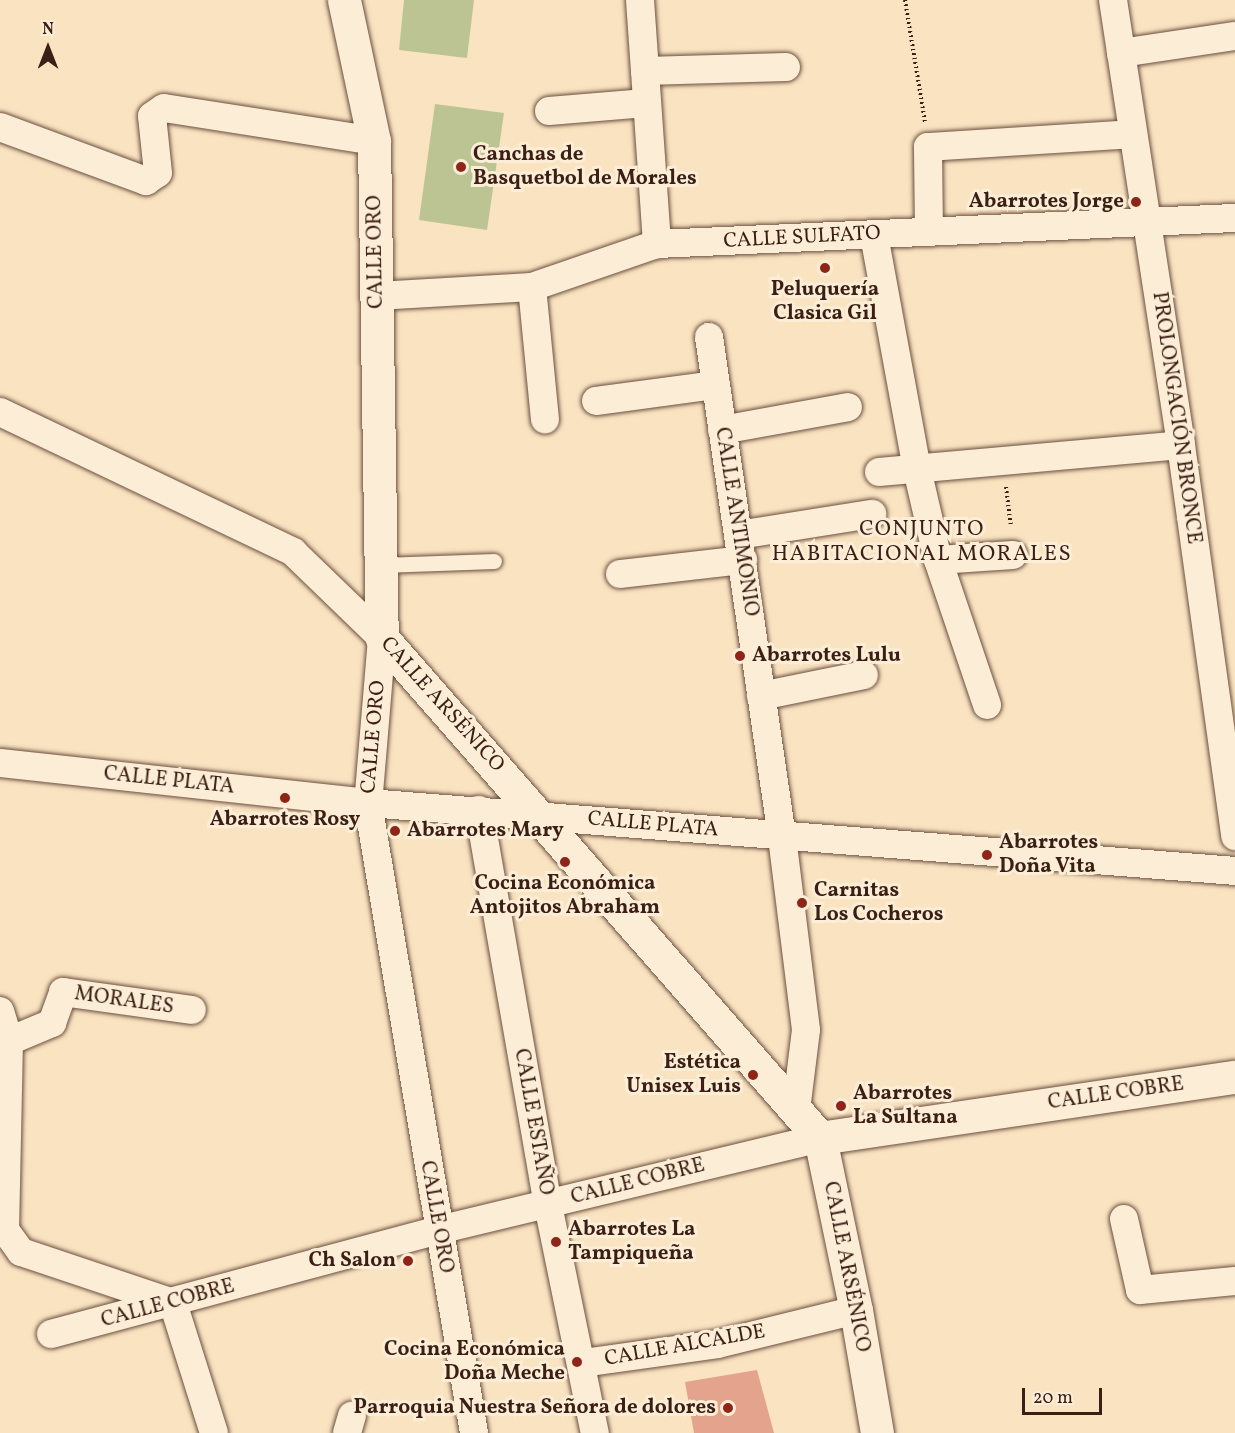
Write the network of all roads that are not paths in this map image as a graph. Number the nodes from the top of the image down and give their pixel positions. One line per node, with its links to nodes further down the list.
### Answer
1 (344, 0): 12 (street, CALLE ORO)
2 (640, 0): 7 (street)
3 (1113, 0): 5 (street, PROLONGACIÓN BRONCE)
4 (1235, 36): 5 (street)
5 (1121, 53): 11 (street, PROLONGACIÓN BRONCE)
6 (786, 67): 7 (street)
7 (645, 71): 8 (street)
8 (646, 103): 9 (street); 17 (street)
9 (549, 111)
10 (0, 126): 12 (street)
11 (1133, 134): 14 (street, PROLONGACIÓN BRONCE); 15 (street)
12 (374, 141): 19 (street, CALLE ORO)
13 (1235, 218): 14 (street, CALLE SULFATO)
14 (1147, 224): 15 (street, CALLE SULFATO); 27 (street, PROLONGACIÓN BRONCE)
15 (929, 232): 16 (street, CALLE SULFATO)
16 (874, 235): 17 (street, CALLE SULFATO); 28 (street)
17 (657, 244): 18 (street, CALLE SULFATO)
18 (532, 286): 19 (street, CALLE SULFATO); 25 (street)
19 (376, 296): 35 (street, CALLE ORO)
20 (709, 338): 21 (street, CALLE ANTIMONIO)
21 (716, 385): 22 (street); 26 (street, CALLE ANTIMONIO)
22 (596, 401)
23 (848, 407): 26 (street)
24 (0, 412): 37 (street, CALLE ARSÉNICO)
25 (545, 419)
26 (722, 430): 31 (street, CALLE ANTIMONIO)
27 (1181, 445): 28 (street); 45 (street, PROLONGACIÓN BRONCE)
28 (917, 470): 29 (street); 33 (street)
29 (879, 472)
30 (872, 514): 31 (street)
31 (741, 547): 36 (street); 39 (street, CALLE ANTIMONIO)
32 (1013, 555): 33 (street)
33 (938, 560): 40 (street)
34 (494, 561): 35 (lane)
35 (382, 565): 37 (street, CALLE ORO)
36 (620, 574)
37 (382, 638): 42 (street, CALLE ORO); 44 (street, CALLE ARSÉNICO)
38 (864, 675): 39 (street)
39 (761, 696): 46 (street, CALLE ANTIMONIO)
40 (987, 705)
41 (0, 763): 42 (street, CALLE PLATA)
42 (368, 803): 43 (street, CALLE PLATA); 56 (street, CALLE ORO)
43 (479, 810): 44 (street, CALLE PLATA); 54 (street, CALLE ESTAÑO)
44 (540, 815): 46 (street, CALLE PLATA); 52 (street, CALLE ARSÉNICO)
45 (1235, 836)
46 (782, 837): 47 (street, CALLE PLATA); 52 (street)
47 (1235, 871)
48 (192, 1010): 50 (street, MORALES)
49 (0, 1011): 50 (street)
50 (9, 1041): 58 (street)
51 (1235, 1077): 53 (street, CALLE COBRE)
52 (796, 1110): 53 (street, CALLE ARSÉNICO)
53 (820, 1138): 54 (street, CALLE COBRE); 59 (street, CALLE ARSÉNICO)
54 (548, 1204): 56 (street, CALLE COBRE); 61 (street, CALLE ESTAÑO)
55 (1124, 1219): 57 (street)
56 (438, 1230): 58 (street, CALLE COBRE); 63 (street, CALLE ORO)
57 (1235, 1281)
58 (173, 1303): 60 (street, CALLE COBRE); 62 (street)
59 (856, 1310): 61 (street, CALLE ALCALDE); 65 (street, CALLE ARSÉNICO)
60 (51, 1334)
61 (583, 1363): 64 (street, CALLE ESTAÑO)
62 (214, 1433)
63 (474, 1433)
64 (595, 1433)
65 (877, 1433)

